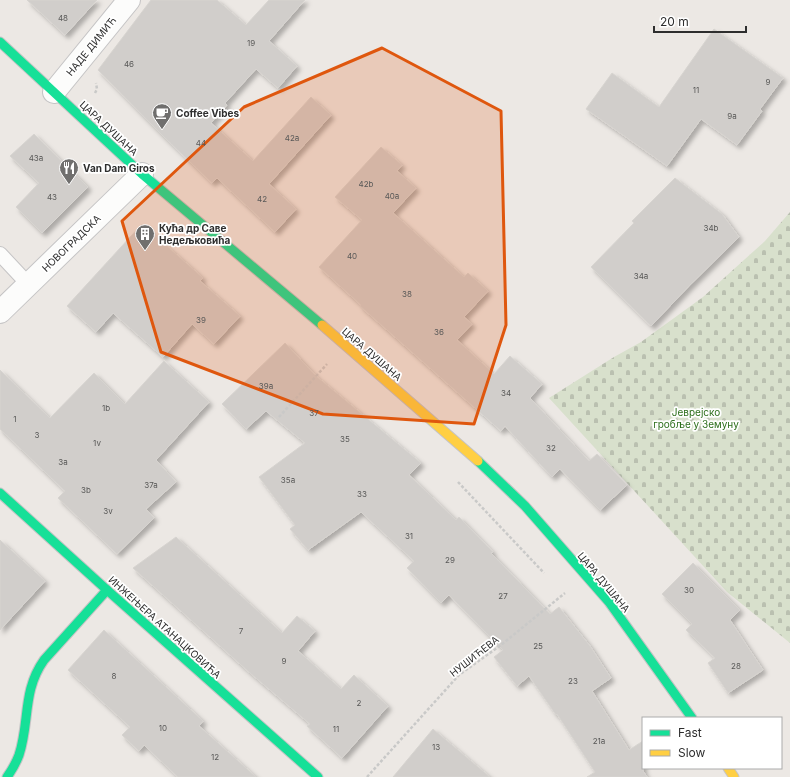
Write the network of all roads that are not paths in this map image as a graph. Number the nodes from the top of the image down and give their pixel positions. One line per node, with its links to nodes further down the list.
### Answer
1 (129, 0): 3 (street, НАДЕ ДИМИЋ)
2 (0, 42): 3 (main road, ЦАРА ДУШАНА)
3 (54, 92): 4 (main road, ЦАРА ДУШАНА)
4 (142, 174): 6 (street, НОВОГРАДСКА); 10 (main road, ЦАРА ДУШАНА)
5 (0, 254): 6 (lane)
6 (29, 285): 7 (street, НОВОГРАДСКА)
7 (0, 312)
8 (0, 492): 9 (main road, ИНЖЕЊЕРА АТАНАЦКОВИЋА)
9 (106, 590): 11 (main road); 12 (main road, ИНЖЕЊЕРА АТАНАЦКОВИЋА)
10 (691, 717)
11 (7, 777)
12 (318, 777)

